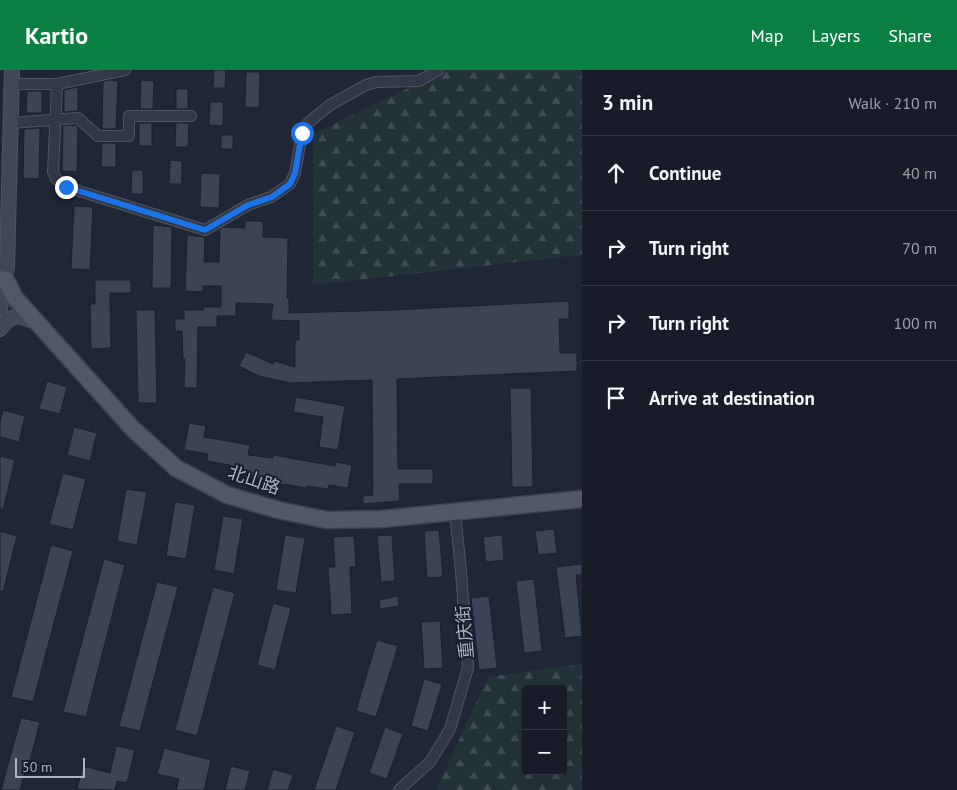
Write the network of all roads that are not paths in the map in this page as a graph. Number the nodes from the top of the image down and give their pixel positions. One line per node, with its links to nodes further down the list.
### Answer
1 (125, 70): 4 (street)
2 (438, 70): 6 (street)
3 (12, 77): 4 (street); 7 (street)
4 (57, 84): 6 (street)
5 (191, 116): 6 (street)
6 (56, 120): 7 (street)
7 (11, 123): 8 (street)
8 (2, 275): 9 (street); 10 (main road, 北山路)
9 (0, 309)
10 (39, 324): 11 (street); 13 (main road, 北山路)
11 (0, 329)
12 (582, 499): 13 (main road, 北山路)
13 (454, 512): 14 (street, 重庆街)
14 (399, 790)

